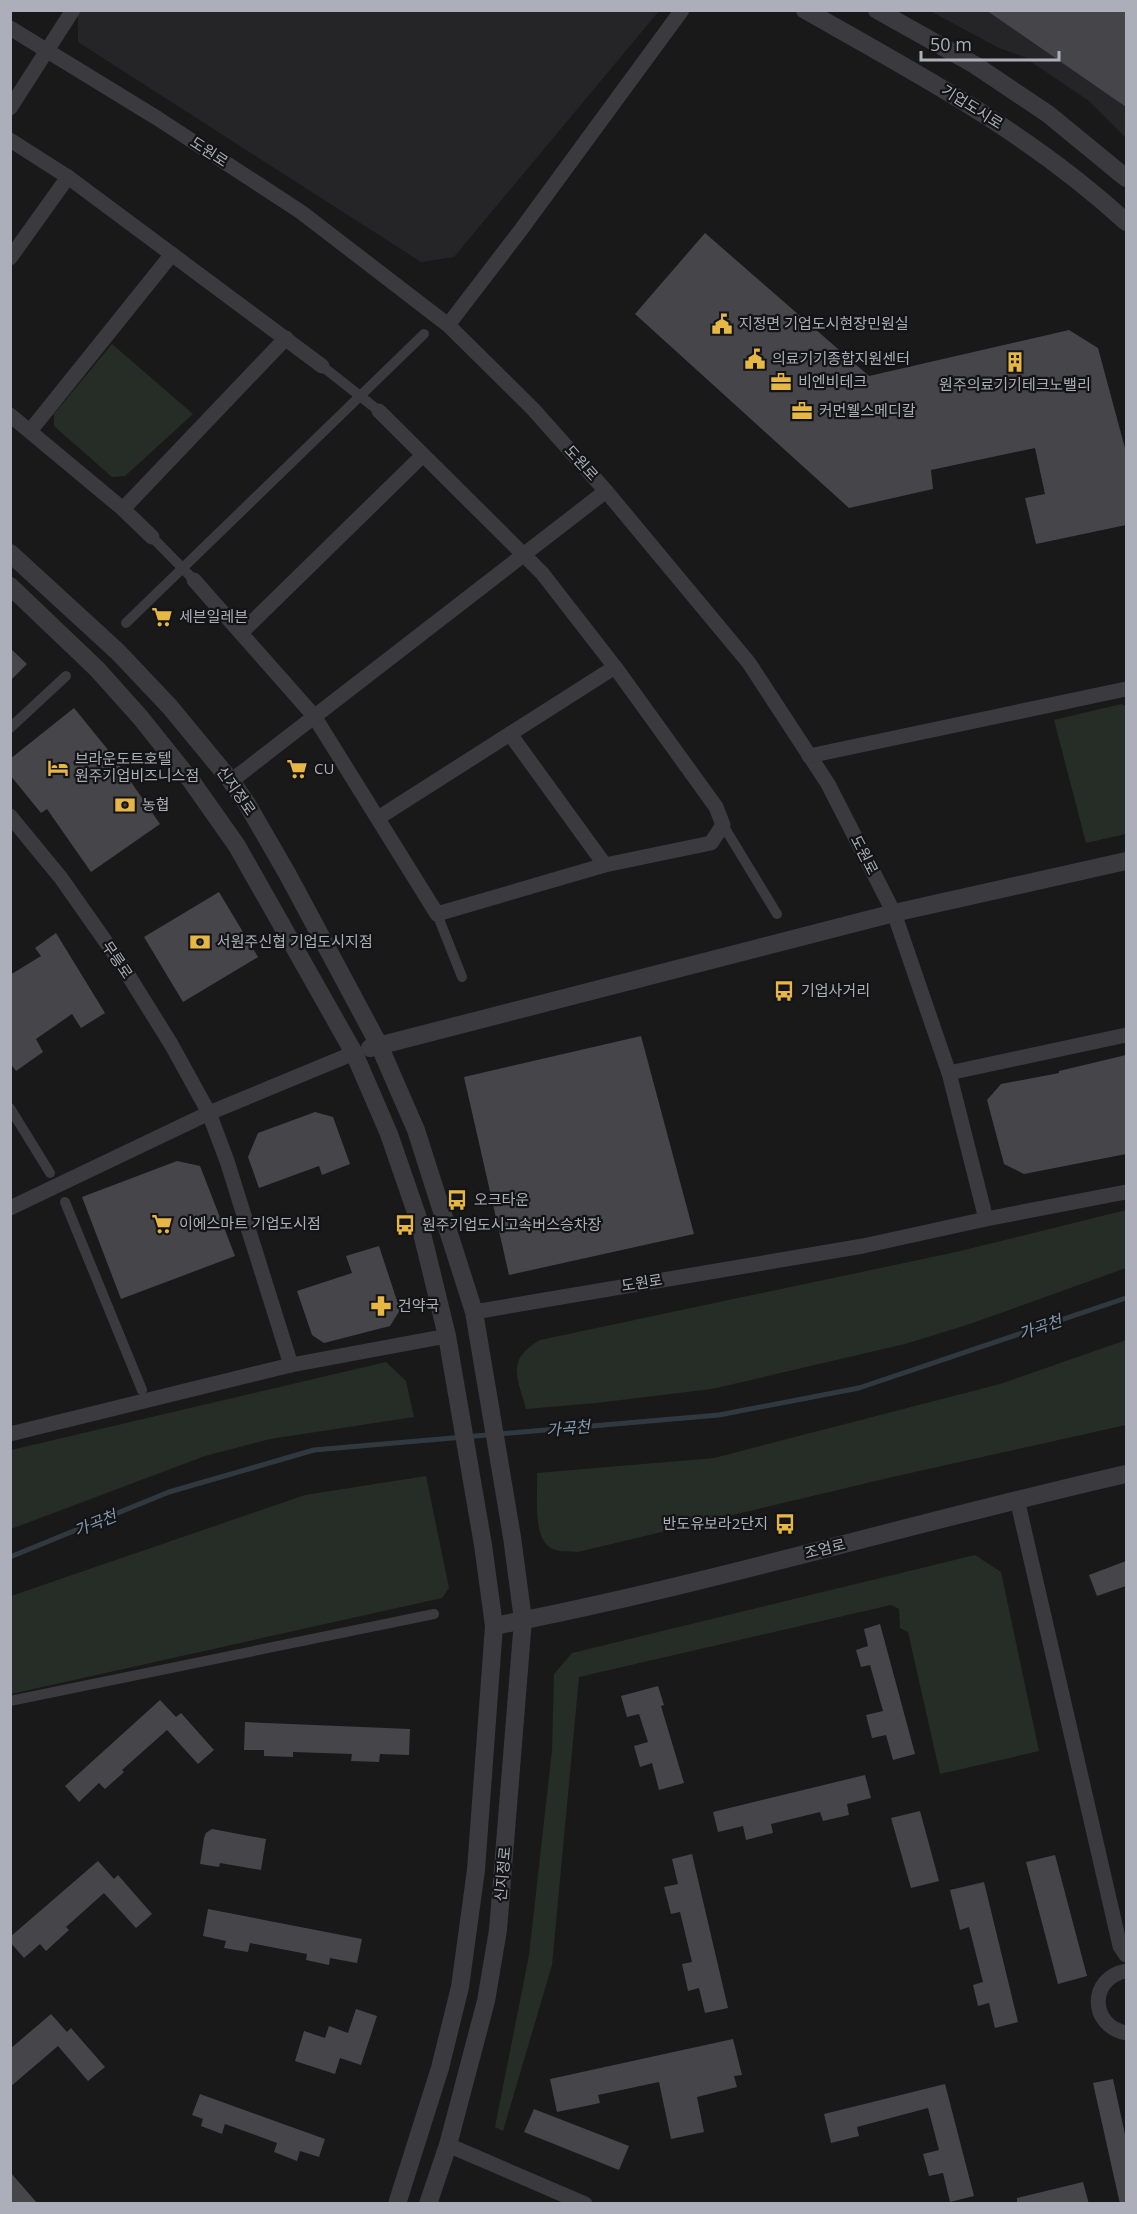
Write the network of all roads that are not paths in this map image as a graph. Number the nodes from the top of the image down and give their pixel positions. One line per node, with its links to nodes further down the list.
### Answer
1 (73, 10): 6 (street)
2 (682, 10): 14 (street)
3 (805, 10): 11 (street, 기업도시로)
4 (878, 10): 10 (street)
5 (10, 28): 6 (street, 도원로)
6 (48, 50): 7 (street); 14 (street, 도원로)
7 (10, 108)
8 (10, 140): 9 (street)
9 (69, 177): 12 (street); 13 (street)
10 (1126, 178)
11 (1126, 222)
12 (172, 254): 16 (street); 21 (street)
13 (10, 258)
14 (448, 325): 23 (street, 도원로)
15 (424, 334): 18 (street)
16 (286, 338): 17 (street); 24 (street)
17 (322, 366): 18 (street)
18 (359, 396): 19 (street); 28 (street)
19 (379, 411): 22 (street)
20 (10, 415): 21 (street)
21 (30, 431): 24 (street)
22 (423, 455): 27 (street); 32 (street)
23 (606, 491): 27 (street); 39 (street, 도원로)
24 (123, 509): 25 (street)
25 (152, 537): 28 (street)
26 (10, 553): 40 (street, 신지정로)
27 (525, 555): 33 (street); 36 (street)
28 (182, 567): 29 (street); 31 (street)
29 (194, 580): 32 (street)
30 (10, 586): 52 (street, 신지정로)
31 (126, 623)
32 (241, 633): 36 (street)
33 (615, 667): 38 (street); 43 (street)
34 (66, 676): 37 (street)
35 (1126, 689): 39 (street)
36 (314, 716): 40 (street); 42 (street)
37 (10, 728)
38 (510, 734): 42 (street); 45 (street)
39 (809, 756): 46 (street, 도원로)
40 (231, 781): 51 (street, 신지정로)
41 (10, 816): 55 (street, 무릉로)
42 (378, 818): 47 (street)
43 (723, 825): 45 (street); 48 (street)
44 (1126, 861): 46 (street)
45 (605, 865): 47 (street)
46 (894, 913): 51 (street); 53 (street, 도원로)
47 (437, 914): 49 (street)
48 (777, 914)
49 (462, 977)
50 (1126, 1035): 53 (street)
51 (379, 1045): 52 (street); 61 (street, 신지정로)
52 (354, 1053): 55 (street); 62 (street, 신지정로)
53 (949, 1073): 60 (street, 도원로)
54 (10, 1108): 56 (street)
55 (209, 1113): 59 (street); 63 (street, 무릉로)
56 (50, 1173)
57 (1126, 1192): 60 (street, 도원로)
58 (65, 1202): 64 (street)
59 (10, 1208)
60 (986, 1219): 61 (street, 도원로)
61 (474, 1312): 69 (street, 신지정로)
62 (447, 1336): 63 (street); 70 (street, 신지정로)
63 (291, 1365): 65 (street)
64 (142, 1389)
65 (10, 1434)
66 (1126, 1474): 67 (street, 조엄로)
67 (1017, 1499): 69 (street, 조엄로); 72 (street)
68 (434, 1614): 71 (street)
69 (523, 1620): 70 (street, 조엄로); 77 (street, 신지정로)
70 (494, 1626): 76 (street, 신지정로)
71 (10, 1701)
72 (1123, 1950): 74 (street)
73 (1126, 1971): 74 (street)
74 (1109, 1977): 75 (street)
75 (1126, 2033)
76 (418, 2134): 77 (street); 78 (street, 신지정로)
77 (448, 2145): 79 (street, 신지정로); 80 (street)
78 (397, 2204)
79 (428, 2204)
80 (585, 2204)

